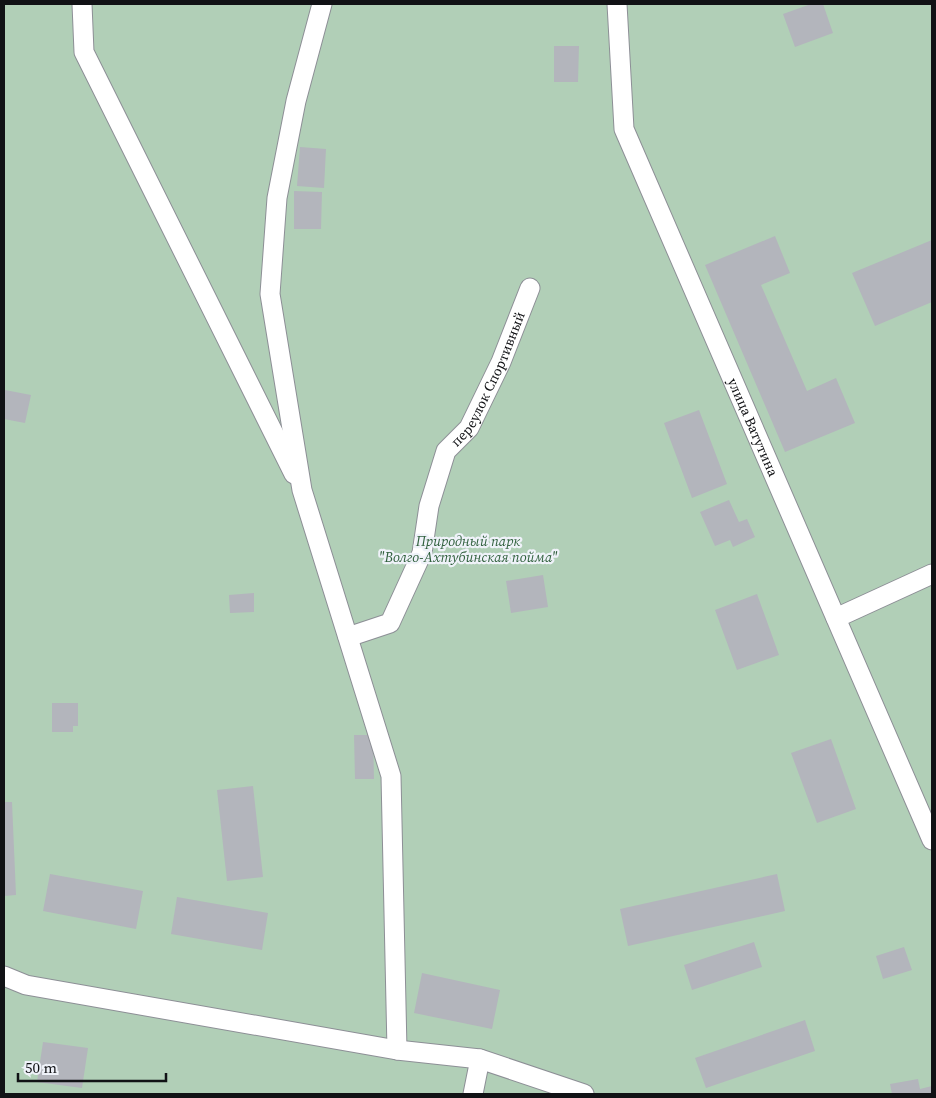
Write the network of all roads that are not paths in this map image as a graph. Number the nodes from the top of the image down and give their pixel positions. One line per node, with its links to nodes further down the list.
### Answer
1 (82, 4): 5 (street)
2 (322, 4): 5 (street)
3 (617, 4): 7 (street, улица Ватутина)
4 (530, 288): 8 (street, переулок Спортивный)
5 (302, 490): 8 (street)
6 (932, 574): 7 (street)
7 (836, 618): 9 (street, улица Ватутина)
8 (348, 637): 11 (street)
9 (932, 840)
10 (4, 976): 11 (street)
11 (397, 1050): 12 (street)
12 (480, 1059): 13 (street); 14 (street)
13 (579, 1093)
14 (473, 1094)

